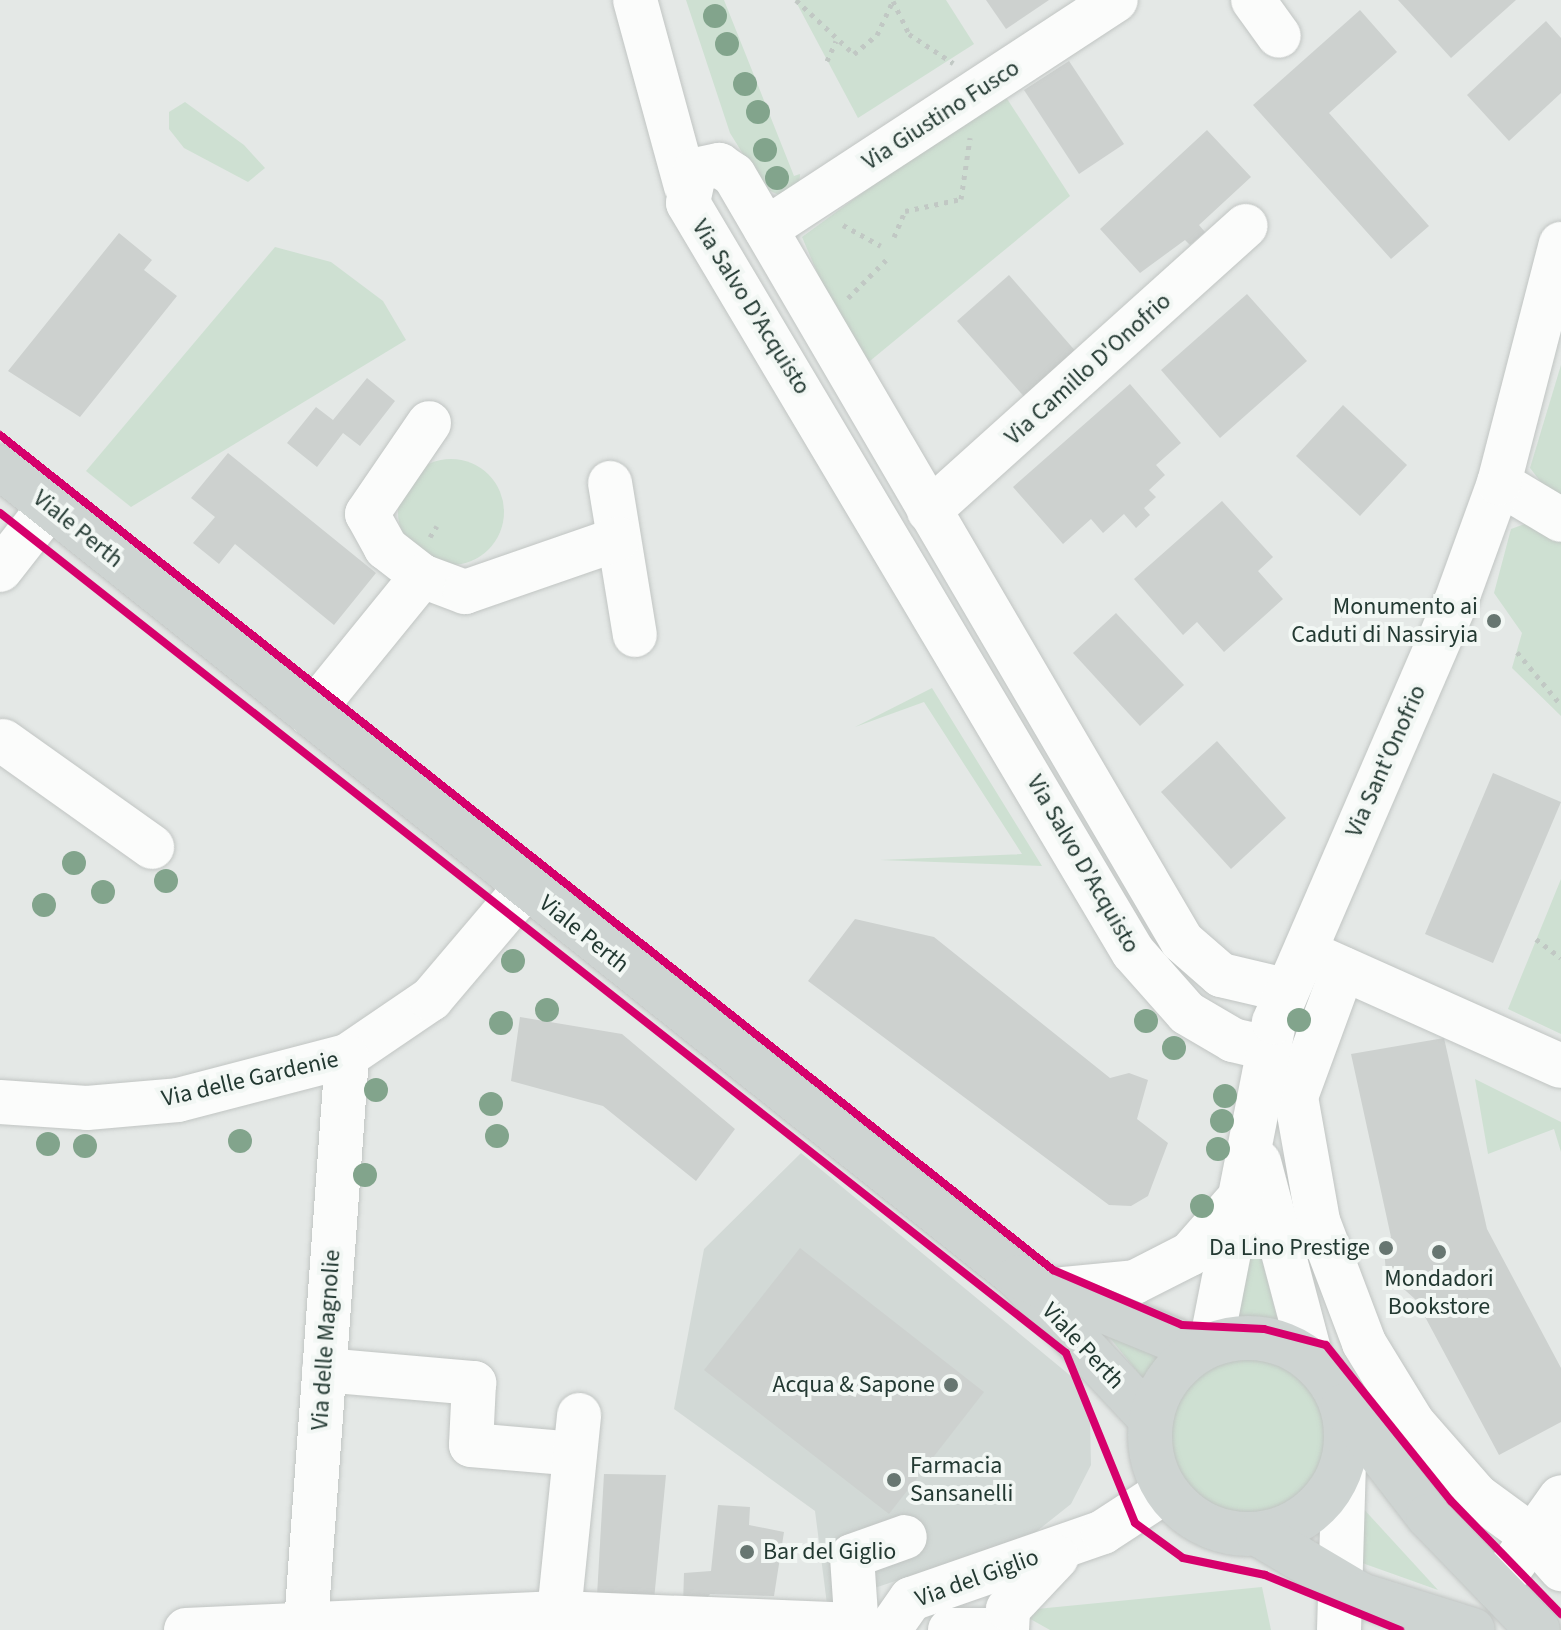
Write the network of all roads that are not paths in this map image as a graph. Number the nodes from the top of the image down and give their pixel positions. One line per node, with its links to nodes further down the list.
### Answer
1 (635, 0): 5 (street)
2 (1253, 0): 4 (street)
3 (1104, 3): 7 (street, Via Giustino Fusco)
4 (1279, 36)
5 (703, 175): 7 (street, Via Salvo D'Acquisto); 21 (street, Via Salvo D'Acquisto)
6 (1245, 226): 14 (street, Via Camillo D'Onofrio)
7 (766, 229): 14 (street, Via Salvo D'Acquisto)
8 (1561, 244): 12 (street, Via Sant'Onofrio)
9 (429, 423): 18 (street)
10 (0, 467): 13 (main road, Viale Perth)
11 (610, 483): 16 (street)
12 (1499, 483): 15 (street); 26 (street, Via Sant'Onofrio)
13 (50, 506): 17 (street); 22 (main road, Viale Perth)
14 (929, 511): 20 (street, Via Salvo D'Acquisto)
15 (1561, 520)
16 (618, 539): 18 (street); 19 (street)
17 (0, 570)
18 (422, 576): 22 (street)
19 (635, 635)
20 (1009, 646): 21 (street); 28 (street, Via Salvo D'Acquisto)
21 (969, 670): 29 (street, Via Salvo D'Acquisto)
22 (310, 714): 25 (main road, Viale Perth)
23 (1, 737): 24 (street)
24 (152, 847)
25 (526, 887): 30 (street, Via delle Gardenie); 35 (main road, Viale Perth)
26 (1302, 951): 27 (street); 28 (street, Via Sant'Onofrio)
27 (1343, 969): 31 (street); 47 (street)
28 (1285, 990): 29 (street, Via Sant'Onofrio)
29 (1267, 1048): 33 (street, Via Sant'Onofrio)
30 (347, 1056): 32 (street, Via delle Gardenie); 39 (street, Via delle Magnolie)
31 (1561, 1066)
32 (0, 1102)
33 (1255, 1140): 34 (street, Via Sant'Onofrio); 38 (street, Via Sant'Onofrio)
34 (1243, 1194): 36 (street, Via Sant'Onofrio); 37 (street, Via Sant'Onofrio)
35 (1018, 1277): 36 (main road, Viale Perth); 41 (main road, Viale Perth)
36 (1064, 1289): 37 (main road, Viale Perth)
37 (1205, 1347): 38 (main road); 41 (main road)
38 (1311, 1358): 40 (main road)
39 (324, 1370): 53 (street); 55 (street, Via delle Magnolie)
40 (1343, 1406): 42 (main road); 52 (main road)
41 (1151, 1419): 43 (main road)
42 (1344, 1463): 45 (main road); 51 (street)
43 (1166, 1491): 45 (main road); 48 (street, Via del Giglio)
44 (1561, 1497): 47 (street)
45 (1258, 1534): 51 (main road)
46 (905, 1537): 49 (street)
47 (1533, 1537): 50 (street); 52 (street)
48 (1078, 1541): 54 (street, Via del Giglio); 60 (street, Via del Giglio)
49 (858, 1554): 54 (street); 54 (street)
50 (1561, 1569)
51 (1339, 1584): 56 (main road); 61 (street)
52 (1497, 1587): 62 (main road)
53 (559, 1613): 54 (street, Via del Giglio); 55 (street, Via del Giglio)
54 (878, 1621)
55 (306, 1624): 57 (street, Via del Giglio)
56 (1437, 1626)
57 (186, 1630)
58 (950, 1630): 59 (street, Via del Giglio)
59 (988, 1630)
60 (1007, 1630)
61 (1339, 1630)
62 (1538, 1630)

